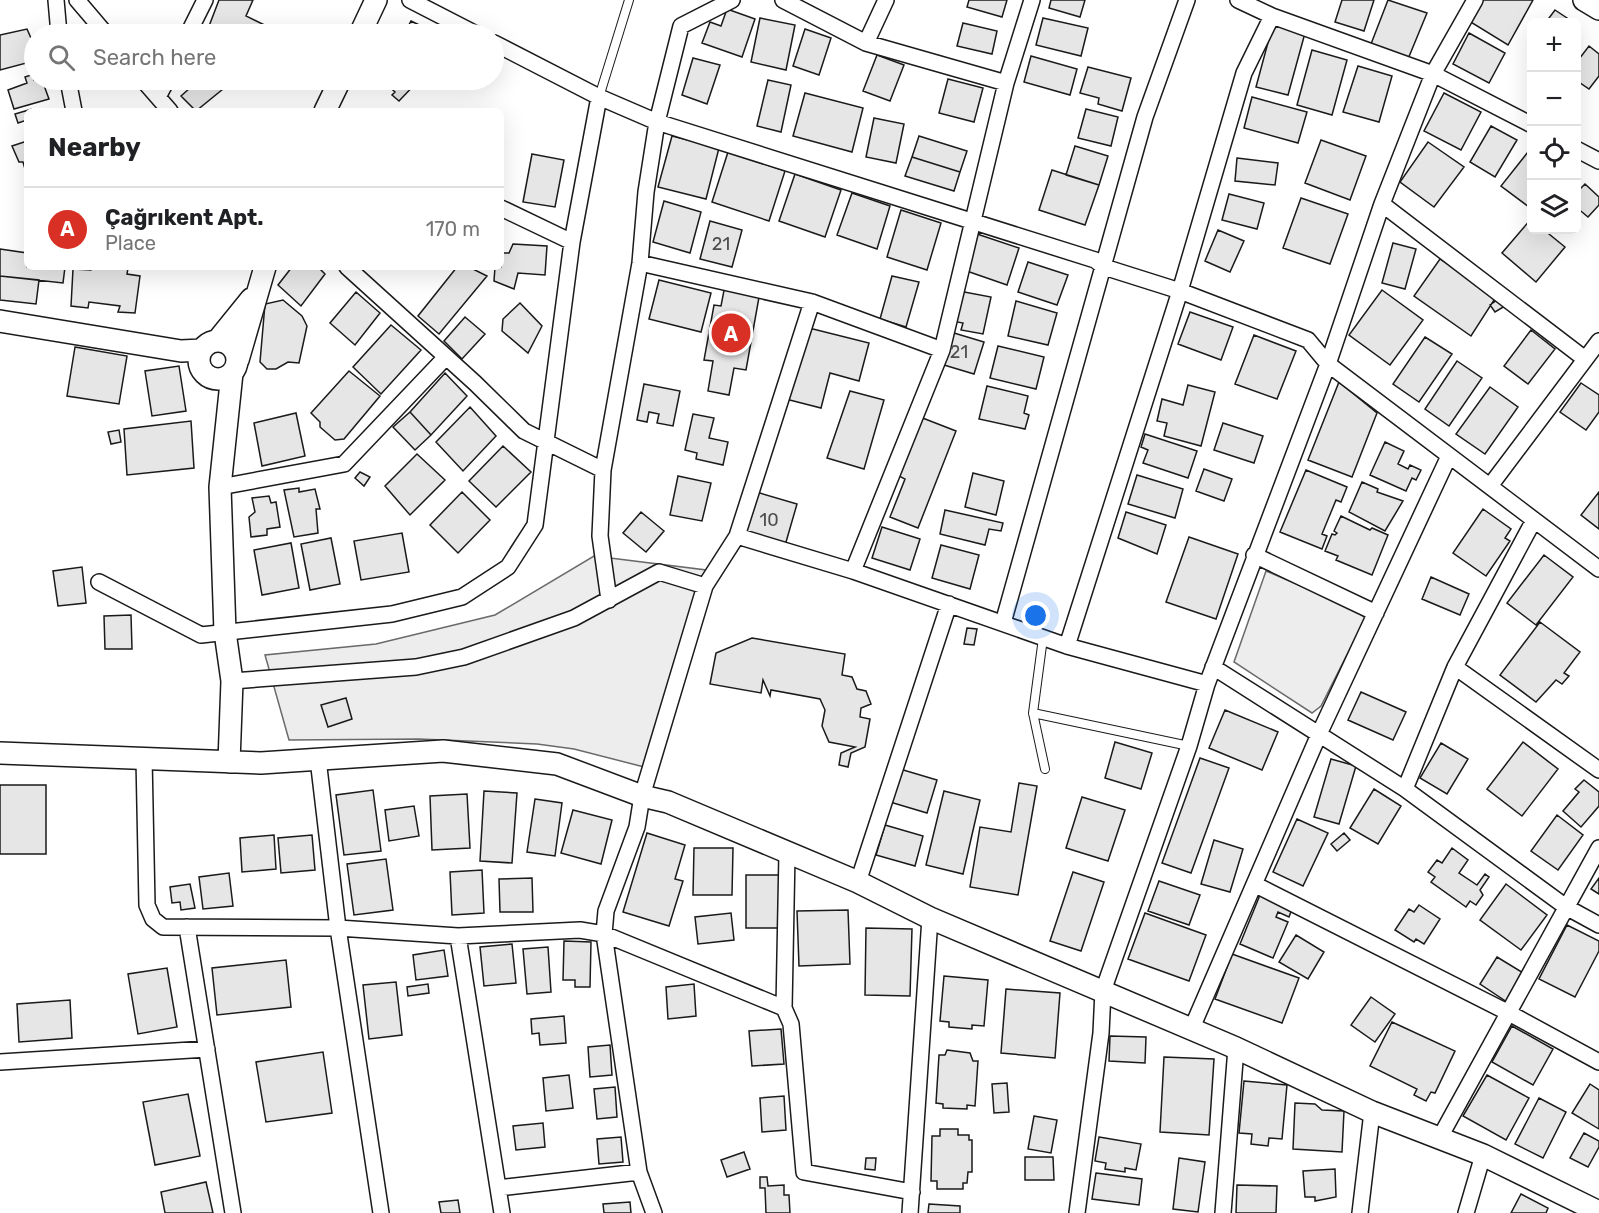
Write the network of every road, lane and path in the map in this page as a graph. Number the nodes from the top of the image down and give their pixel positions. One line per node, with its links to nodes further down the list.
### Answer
1 (56, 0): 17 (street)
2 (77, 0): 18 (street)
3 (205, 0): 19 (street)
4 (376, 0): 20 (main road)
5 (410, 0): 21 (street)
6 (628, 0): 31 (lane)
7 (732, 0): 35 (street)
8 (783, 0): 22 (street)
9 (886, 0): 22 (street)
10 (1032, 0): 25 (street)
11 (1187, 0): 44 (street)
12 (1238, 0): 16 (street)
13 (1475, 0): 24 (street)
14 (1584, 0): 15 (main road)
15 (1599, 9)
16 (1272, 15): 24 (street); 48 (street)
17 (58, 24)
18 (97, 24)
19 (193, 24)
20 (365, 24)
21 (457, 24)
22 (866, 43): 25 (street)
23 (504, 48): 31 (street)
24 (1433, 74): 36 (street); 39 (street)
25 (1006, 83): 41 (street)
26 (70, 90): 32 (street)
27 (152, 90): 30 (street)
28 (161, 90): 30 (street)
29 (335, 90): 34 (main road)
30 (158, 97): 33 (street)
31 (599, 97): 35 (street); 42 (street)
32 (73, 108)
33 (167, 108)
34 (326, 108)
35 (657, 122): 41 (street); 43 (street)
36 (1527, 122)
37 (1581, 151): 38 (street)
38 (1599, 160)
39 (1382, 204): 55 (street); 56 (street)
40 (504, 209): 42 (street)
41 (974, 222): 44 (street); 53 (street)
42 (573, 242): 60 (street)
43 (640, 263): 49 (street); 62 (street)
44 (1104, 267): 48 (street); 75 (street)
45 (264, 270): 47 (main road)
46 (350, 270): 54 (street)
47 (257, 291): 52 (main road); 57 (main road)
48 (1180, 291): 56 (street); 78 (street)
49 (812, 302): 53 (street); 66 (street)
50 (0, 321): 52 (main road)
51 (1599, 341): 55 (street)
52 (209, 345): 57 (main road); 58 (main road)
53 (942, 350): 69 (street)
54 (446, 358): 60 (street); 64 (street)
55 (1585, 359): 63 (street)
56 (1328, 364): 61 (street); 67 (street)
57 (235, 367): 58 (main road); 59 (main road)
58 (206, 376): 59 (main road)
59 (225, 431): 64 (main road)
60 (548, 443): 62 (street); 76 (street)
61 (1449, 456): 63 (street); 74 (street)
62 (603, 470): 72 (street)
63 (1490, 486): 65 (street)
64 (220, 487): 76 (main road)
65 (1534, 520): 68 (street); 80 (street)
66 (737, 536): 69 (street); 71 (street)
67 (1254, 555): 74 (street); 79 (street)
68 (1599, 569)
69 (853, 571): 73 (street)
70 (99, 582): 76 (street)
71 (705, 586): 72 (street); 93 (street)
72 (609, 600): 81 (street)
73 (948, 604): 75 (street); 96 (street)
74 (1376, 613): 84 (street)
75 (1003, 623): 77 (street)
76 (225, 632): 81 (main road)
77 (1043, 638): 78 (street); 83 (lane)
78 (1067, 646): 82 (street)
79 (1213, 667): 82 (street); 84 (street)
80 (1455, 668): 91 (street); 92 (street)
81 (232, 681): 89 (main road)
82 (1207, 684): 85 (street)
83 (1033, 713): 85 (lane); 90 (lane)
84 (1320, 732): 92 (street); 97 (street)
85 (1189, 746): 105 (street)
86 (0, 753): 87 (main road)
87 (144, 758): 89 (main road); 101 (street)
88 (318, 759): 89 (main road); 93 (main road); 102 (street)
89 (229, 762)
90 (1045, 769)
91 (1599, 770)
92 (1405, 789): 98 (street)
93 (642, 796): 95 (main road); 103 (street)
94 (1599, 848): 98 (street)
95 (787, 853): 96 (main road); 106 (street)
96 (858, 882): 99 (main road)
97 (1256, 885): 107 (street); 108 (street)
98 (1566, 907): 100 (street); 107 (street)
99 (930, 918): 105 (main road); 118 (street)
100 (1599, 925)
101 (187, 927): 102 (street); 110 (street)
102 (338, 928): 104 (street); 121 (street)
103 (604, 934): 104 (street); 106 (street); 116 (street)
104 (458, 936): 117 (street)
105 (1103, 991): 108 (main road); 125 (street)
106 (784, 1008): 118 (street)
107 (1507, 1012): 112 (street); 114 (street)
108 (1191, 1030): 109 (main road)
109 (1236, 1048): 113 (main road); 126 (street)
110 (207, 1049): 111 (street); 120 (street)
111 (0, 1062)
112 (1599, 1062)
113 (1372, 1112): 114 (main road); 127 (street)
114 (1439, 1139): 115 (main road)
115 (1483, 1155): 119 (main road); 128 (street)
116 (639, 1172): 117 (street); 123 (street)
117 (498, 1188): 122 (street)
118 (912, 1192): 124 (street)
119 (1599, 1212)
120 (233, 1213)
121 (381, 1213)
122 (502, 1213)
123 (654, 1213)
124 (910, 1213)
125 (1077, 1213)
126 (1223, 1213)
127 (1360, 1213)
128 (1466, 1213)

